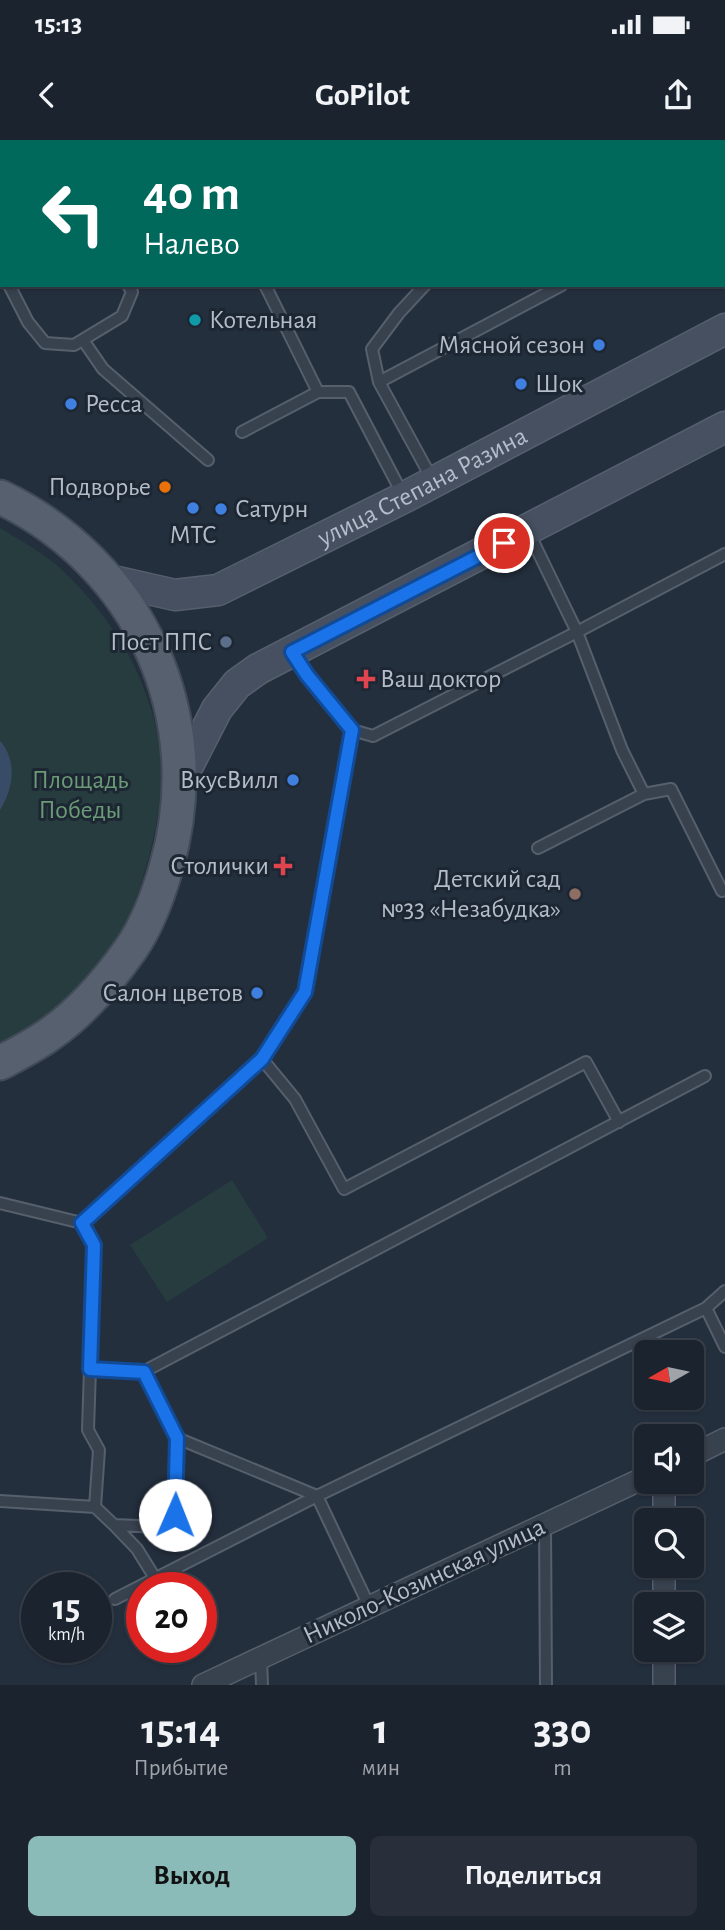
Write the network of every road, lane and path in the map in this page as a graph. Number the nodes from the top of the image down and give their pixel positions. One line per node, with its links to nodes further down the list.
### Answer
1 (10, 287): 7 (lane)
2 (129, 287): 7 (lane)
3 (266, 287): 9 (lane)
4 (423, 287): 8 (lane)
5 (558, 287): 8 (lane)
6 (725, 329): 13 (main road, улица Степана Разина)
7 (83, 340): 12 (lane)
8 (379, 382): 13 (lane)
9 (318, 392): 11 (lane); 15 (lane)
10 (725, 427): 16 (main road)
11 (242, 432)
12 (208, 460)
13 (433, 482): 15 (main road, улица Степана Разина)
14 (0, 497): 18 (main road)
15 (405, 497): 18 (main road, улица Степана Разина)
16 (528, 531): 19 (lane); 20 (main road)
17 (725, 554): 19 (lane)
18 (109, 580): 22 (main road)
19 (577, 632): 21 (lane); 23 (lane)
20 (292, 652): 21 (lane); 22 (main road)
21 (352, 730): 26 (lane)
22 (181, 779): 27 (main road)
23 (644, 794): 24 (lane); 25 (lane)
24 (538, 848)
25 (722, 891)
26 (262, 1059): 29 (lane); 31 (lane)
27 (0, 1064)
28 (705, 1076): 29 (lane)
29 (619, 1122): 36 (lane)
30 (0, 1203): 31 (lane)
31 (82, 1223): 35 (lane)
32 (725, 1291): 33 (lane)
33 (706, 1308): 34 (lane); 41 (lane)
34 (725, 1347)
35 (90, 1369): 36 (lane); 43 (lane)
36 (144, 1372): 37 (lane)
37 (177, 1438): 41 (lane); 45 (lane)
38 (725, 1439): 39 (street)
39 (704, 1450)
40 (634, 1483): 44 (street, Николо-Козинская улица)
41 (317, 1496): 47 (lane); 50 (lane)
42 (0, 1501): 43 (lane)
43 (95, 1507): 45 (lane)
44 (545, 1524): 50 (street, Николо-Козинская улица); 55 (lane)
45 (114, 1525): 46 (lane)
46 (152, 1572)
47 (168, 1572)
48 (126, 1593): 49 (lane)
49 (114, 1599)
50 (369, 1606): 51 (street, Николо-Козинская улица)
51 (261, 1658): 53 (street, Николо-Козинская улица); 54 (lane)
52 (664, 1662): 56 (street)
53 (203, 1685)
54 (262, 1685)
55 (546, 1685)
56 (664, 1685)

